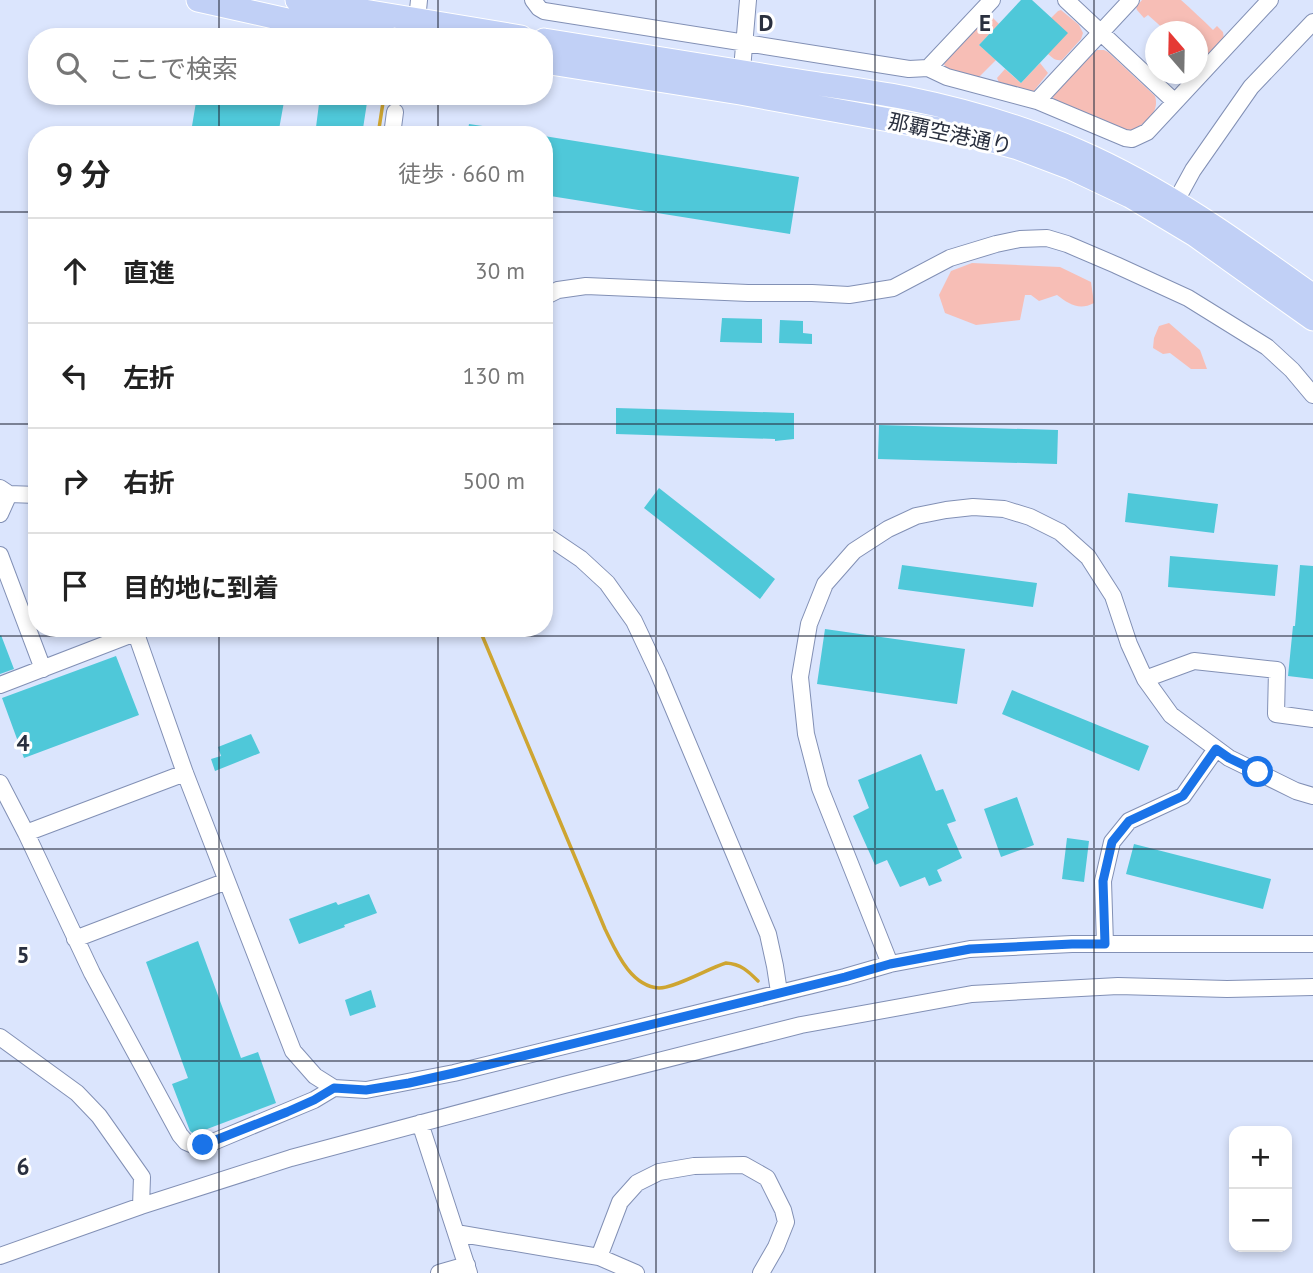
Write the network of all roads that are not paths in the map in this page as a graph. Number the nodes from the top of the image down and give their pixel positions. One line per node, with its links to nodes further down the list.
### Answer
1 (198, 0): 8 (highway)
2 (533, 0): 15 (lane)
3 (748, 0): 15 (lane)
4 (992, 0): 17 (lane)
5 (1066, 0): 13 (lane)
6 (1130, 0): 13 (lane)
7 (1260, 3): 20 (lane)
8 (305, 7): 9 (highway); 11 (highway)
9 (418, 10): 12 (highway)
10 (1313, 22): 23 (lane)
11 (362, 28)
12 (487, 28)
13 (1100, 32): 19 (lane); 20 (lane)
14 (553, 42): 18 (highway, 那覇空港通り)
15 (744, 43): 17 (lane); 18 (lane)
16 (553, 63): 18 (highway, 那覇空港通り)
17 (928, 68): 19 (lane)
18 (741, 83): 23 (highway, 那覇空港通り); 26 (highway, 那覇空港通り)
19 (1037, 101): 20 (lane)
20 (1175, 102)
21 (396, 112): 22 (lane)
22 (394, 126)
23 (1176, 201): 25 (highway, 那覇空港通り)
24 (553, 293): 27 (lane)
25 (1313, 296)
26 (1313, 319)
27 (1313, 394)
28 (4, 491): 29 (lane); 30 (lane)
29 (28, 494)
30 (0, 514)
31 (553, 540): 52 (lane)
32 (0, 555): 33 (lane)
33 (28, 629)
34 (31, 637): 37 (lane)
35 (120, 637): 37 (lane)
36 (136, 637): 42 (lane)
37 (43, 669): 39 (lane)
38 (1145, 679): 40 (lane); 41 (lane); 50 (lane)
39 (0, 685)
40 (1313, 719)
41 (1216, 749): 44 (lane); 48 (lane)
42 (185, 773): 45 (lane); 46 (lane)
43 (0, 783): 45 (lane)
44 (1313, 796)
45 (26, 832): 47 (lane)
46 (228, 881): 47 (lane); 54 (lane)
47 (75, 939): 54 (lane)
48 (1105, 944): 49 (lane); 50 (lane)
49 (1313, 944)
50 (890, 964): 52 (lane)
51 (1313, 987): 55 (lane)
52 (779, 992): 54 (lane)
53 (0, 1037): 56 (lane)
54 (334, 1088)
55 (420, 1124): 56 (lane); 57 (lane)
56 (141, 1206): 58 (lane)
57 (456, 1233): 59 (lane); 60 (lane)
58 (0, 1256)
59 (599, 1257): 62 (lane); 63 (lane)
60 (468, 1269): 61 (lane)
61 (439, 1273)
62 (636, 1273)
63 (761, 1273)

